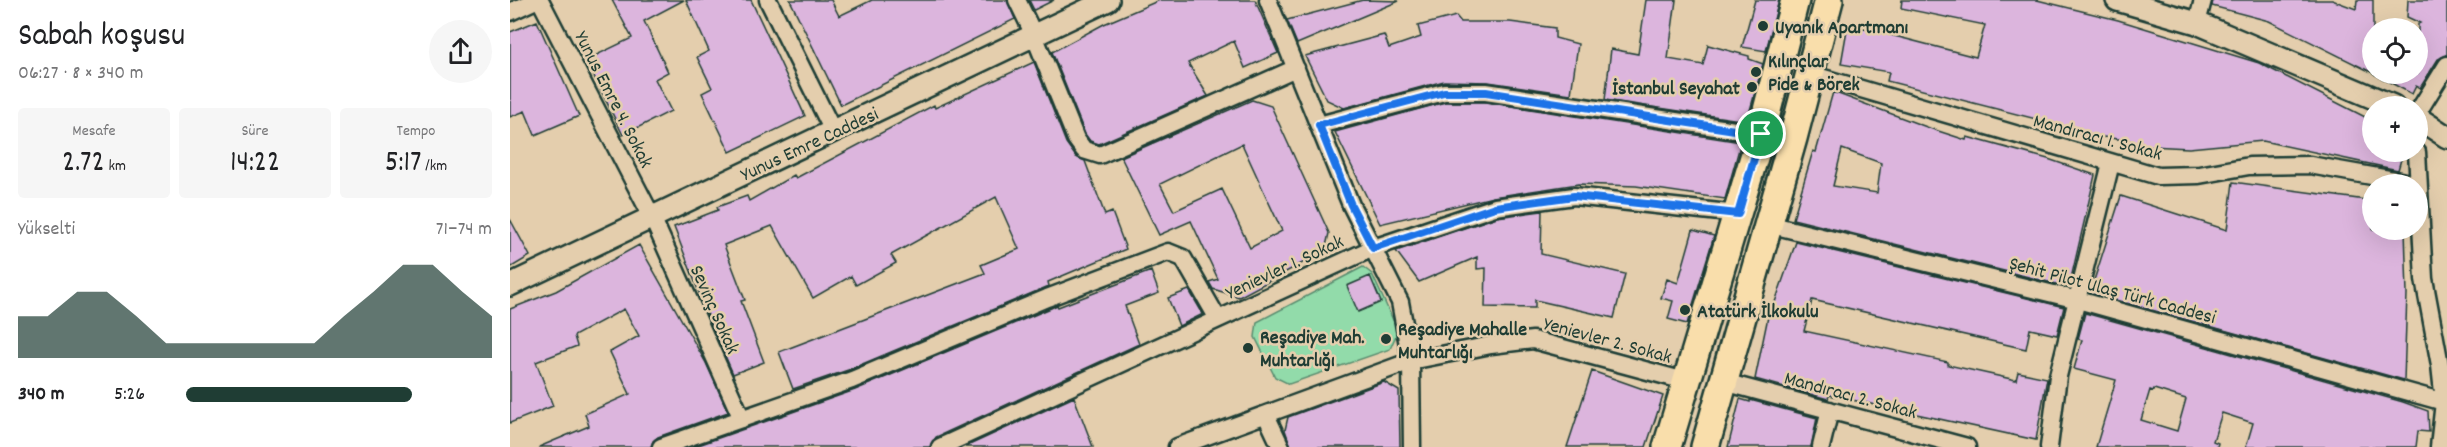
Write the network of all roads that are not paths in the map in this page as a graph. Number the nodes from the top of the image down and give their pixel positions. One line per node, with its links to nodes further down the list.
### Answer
1 (538, 0): 10 (street); 26 (street, Yunus Emre 4. Sokak)
2 (768, 0): 20 (street)
3 (1017, 0): 12 (street)
4 (1108, 0): 12 (street, Yunus Emre Caddesi)
5 (1268, 0): 14 (street)
6 (1795, 0): 21 (main road)
7 (1829, 0): 15 (main road)
8 (2117, 0): 11 (street)
9 (2203, 0): 11 (street)
10 (510, 12)
11 (2197, 23): 16 (street)
12 (1034, 35): 14 (street); 20 (street, Yunus Emre Caddesi)
13 (2447, 65): 17 (street)
14 (1296, 68): 19 (street)
15 (1810, 74): 23 (street, Mandıracı 1. Sokak); 27 (main road)
16 (2369, 96)
17 (2428, 96)
18 (2428, 124): 22 (street)
19 (1319, 125): 21 (street); 29 (street)
20 (833, 131): 26 (street, Yunus Emre Caddesi)
21 (1761, 134): 25 (main road)
22 (2447, 136)
23 (2111, 163): 24 (street, Mandıracı 1. Sokak); 31 (street)
24 (2362, 175)
25 (1738, 214): 29 (street, Yenievler 1. Sokak); 35 (main road)
26 (652, 217): 30 (street, Yunus Emre Caddesi); 40 (street, Sevinç Sokak)
27 (1768, 224): 31 (street, Şehit Pilot Ulaş Türk Caddesi); 36 (main road)
28 (2422, 240): 34 (street)
29 (1373, 248): 32 (street, Yenievler 1. Sokak); 33 (street)
30 (510, 285)
31 (2078, 300): 37 (street, Şehit Pilot Ulaş Türk Caddesi); 51 (street)
32 (1218, 319): 40 (street); 43 (street, Yenievler 1. Sokak)
33 (1411, 361): 35 (street, Yenievler 2. Sokak); 39 (street, Yenievler 2. Sokak); 46 (street)
34 (2443, 369): 37 (street)
35 (1685, 381): 47 (main road)
36 (1724, 382): 38 (street, Mandıracı 2. Sokak); 48 (main road)
37 (2444, 402): 52 (street)
38 (1830, 410): 41 (street, Mandıracı 2. Sokak); 49 (street)
39 (1266, 415): 44 (street, Yenievler 2. Sokak); 45 (street)
40 (742, 419): 42 (street)
41 (1927, 442): 50 (street, Mandıracı 2. Sokak)
42 (661, 447)
43 (940, 447)
44 (1177, 447)
45 (1281, 447)
46 (1412, 447)
47 (1667, 447)
48 (1705, 447)
49 (1821, 447)
50 (1967, 447)
51 (2049, 447)
52 (2439, 447)

